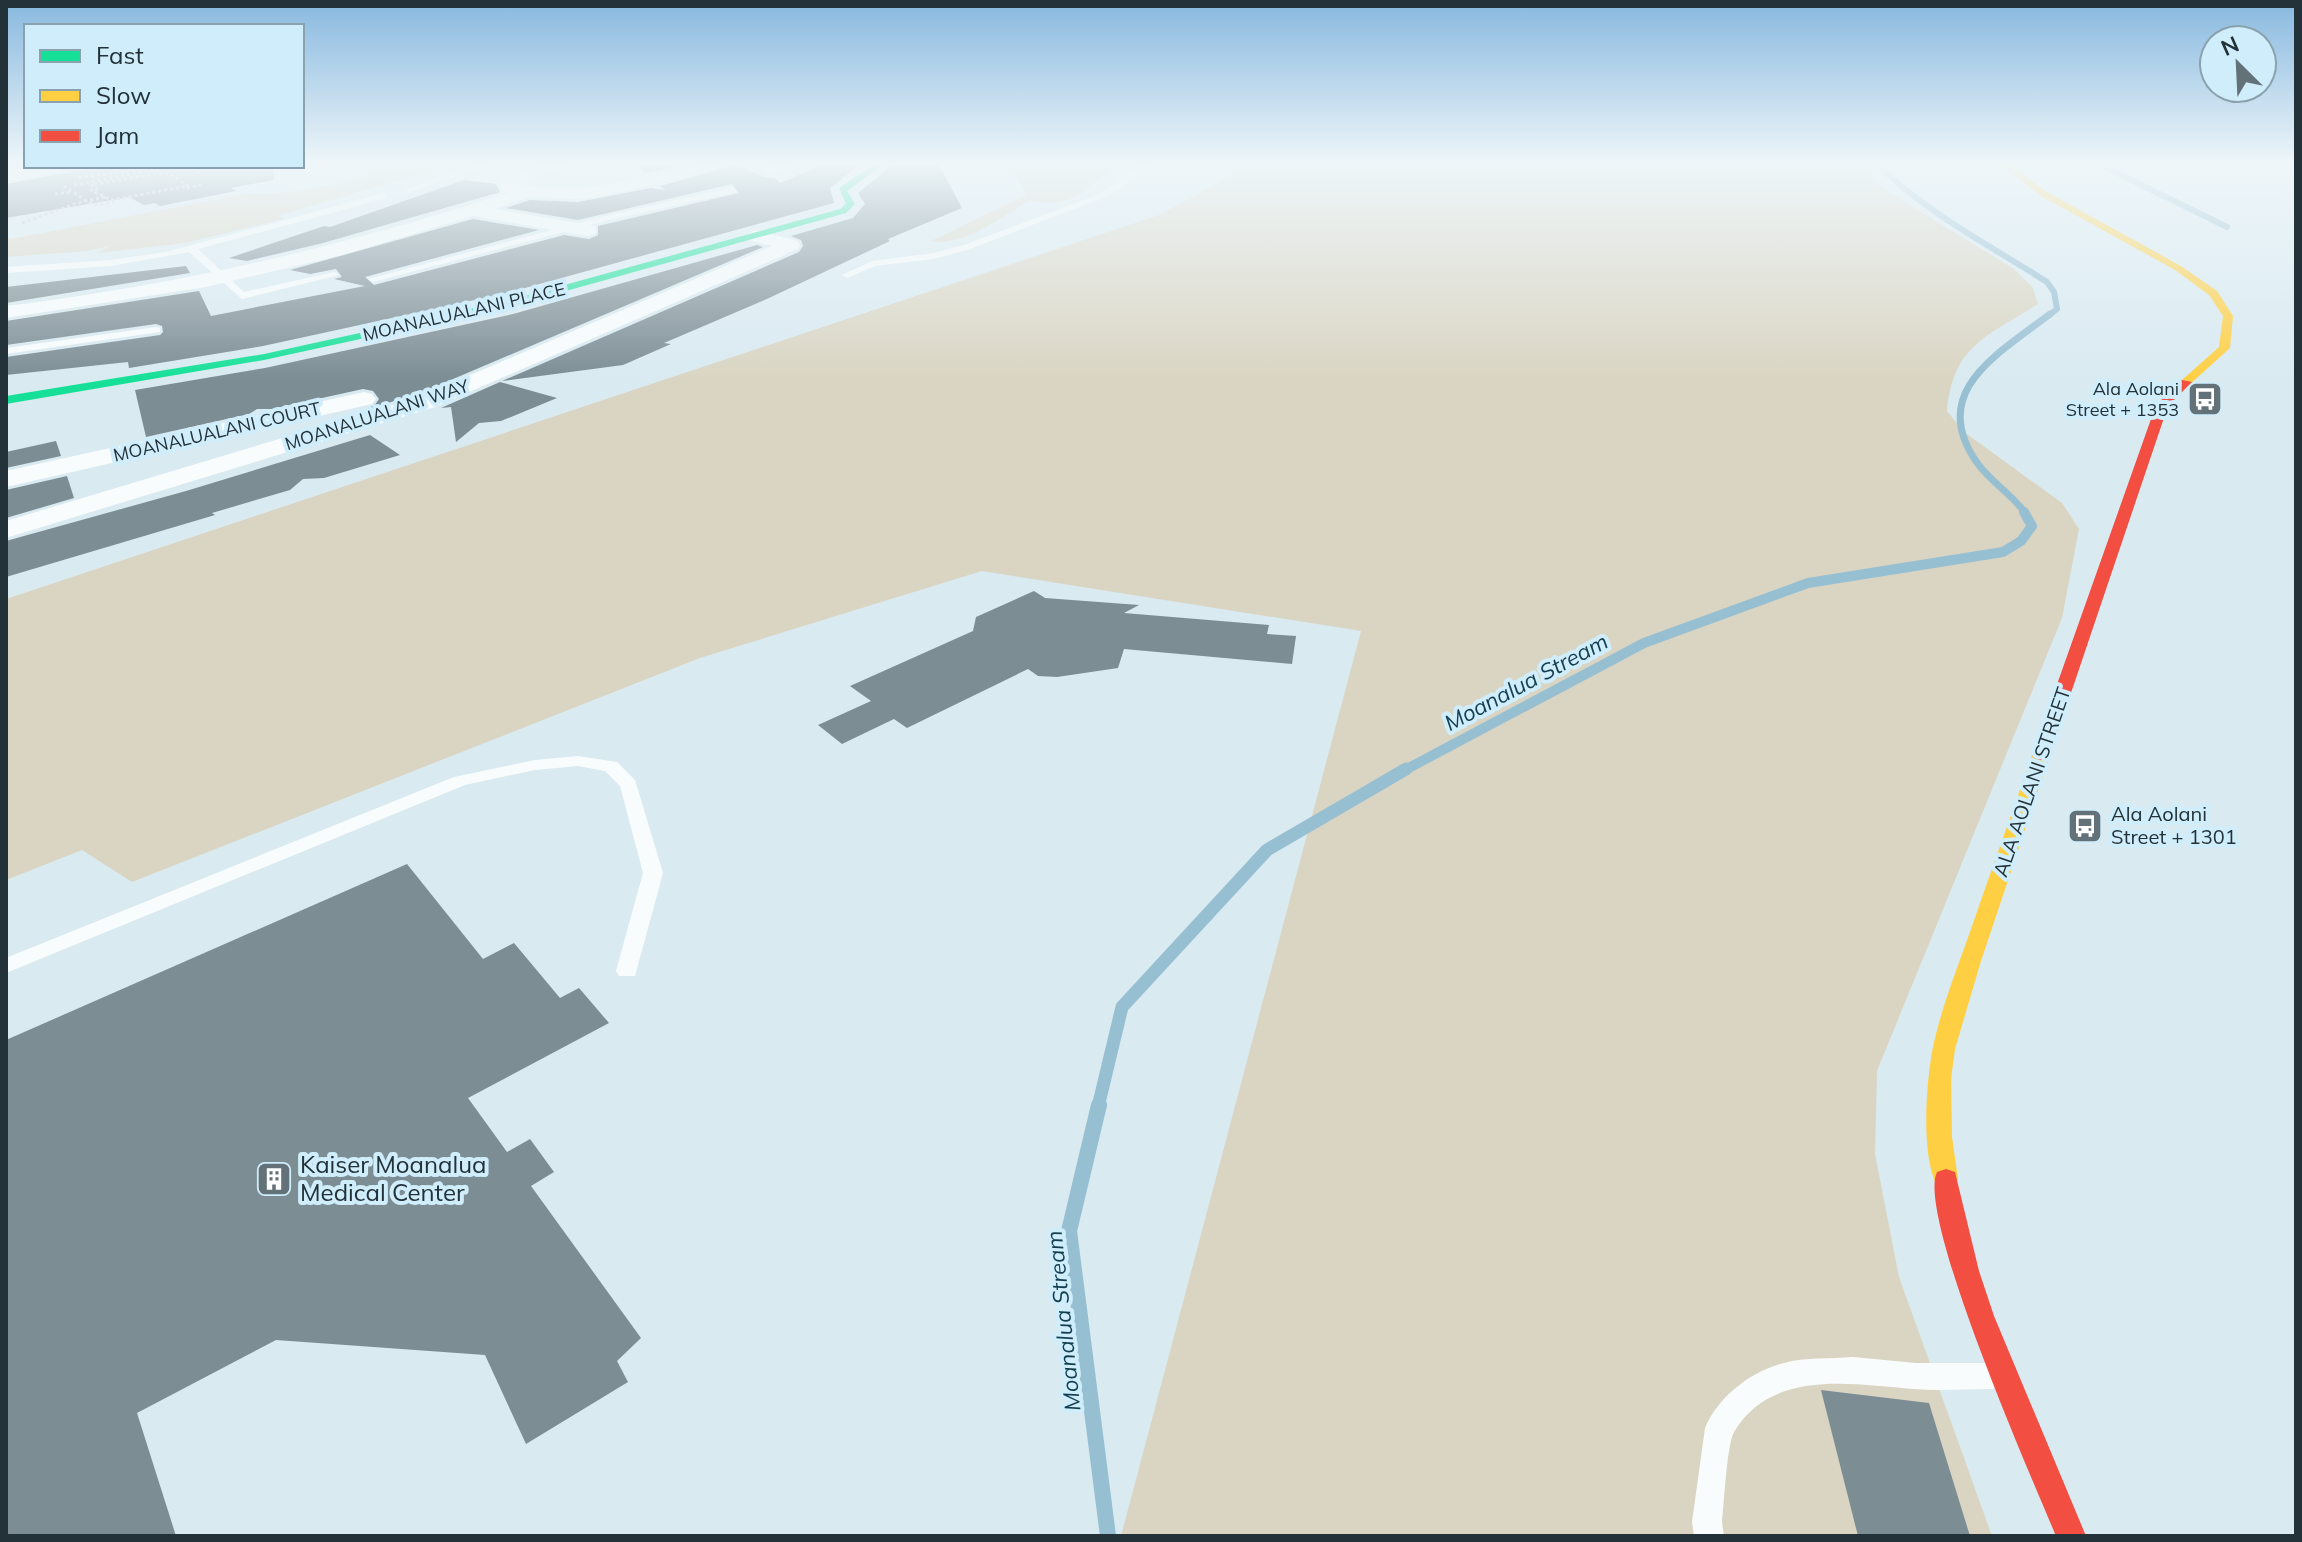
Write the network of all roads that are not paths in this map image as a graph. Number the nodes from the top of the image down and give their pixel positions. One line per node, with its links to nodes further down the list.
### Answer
1 (233, 235): 8 (lane)
2 (396, 235): 12 (street)
3 (553, 235): 13 (lane)
4 (759, 235): 7 (street, MOANALUALANI PLACE)
5 (997, 235): 11 (lane)
6 (2118, 235): 23 (street, ALA AOLANI STREET)
7 (755, 236): 15 (street, MOANALUALANI WAY); 18 (street, MOANALUALANI PLACE)
8 (193, 250): 9 (lane); 12 (lane)
9 (6, 270)
10 (334, 275): 12 (lane)
11 (847, 275)
12 (227, 279): 14 (street)
13 (373, 279)
14 (6, 312)
15 (609, 325): 19 (street, MOANALUALANI COURT); 20 (street, MOANALUALANI WAY)
16 (156, 330): 17 (lane)
17 (6, 351)
18 (6, 400)
19 (6, 479)
20 (6, 530)
21 (6, 966): 22 (lane)
22 (627, 971)
23 (2007, 1376): 24 (lane); 25 (street, ALA AOLANI STREET)
24 (1709, 1536)
25 (2071, 1536)

